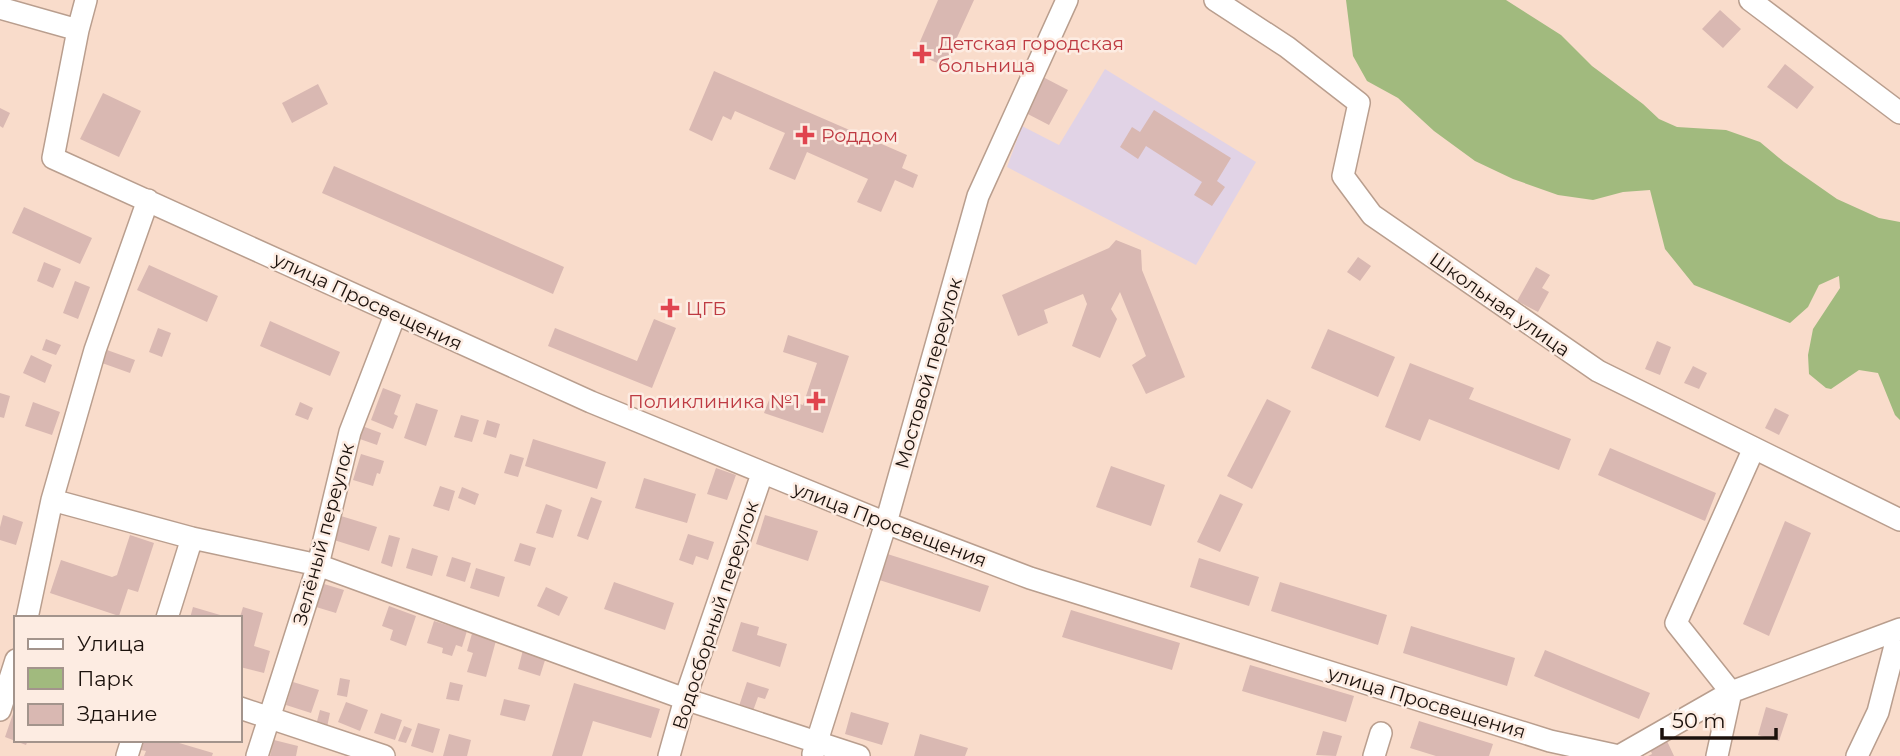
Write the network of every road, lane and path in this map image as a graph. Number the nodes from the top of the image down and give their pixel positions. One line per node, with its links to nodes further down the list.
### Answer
1 (86, 0): 6 (street, улица Просвещения)
2 (1067, 0): 14 (street, Мостовой переулок)
3 (1215, 0): 10 (street, Школьная улица)
4 (1750, 0): 7 (street)
5 (0, 8): 6 (street)
6 (78, 30): 8 (street, улица Просвещения)
7 (1900, 113)
8 (148, 200): 9 (street, улица Просвещения); 12 (street)
9 (395, 315): 11 (street, улица Просвещения); 16 (street, Зелёный переулок)
10 (1754, 448): 13 (street, Школьная улица); 21 (street)
11 (762, 474): 14 (street, улица Просвещения); 22 (street, Водосборный переулок)
12 (52, 500): 15 (street); 17 (street)
13 (1900, 520)
14 (886, 523): 27 (street, улица Просвещения); 28 (street, Мостовой переулок)
15 (192, 538): 16 (street); 18 (street)
16 (318, 565): 22 (street); 25 (street, Зелёный переулок)
17 (27, 616)
18 (168, 616)
19 (1899, 630): 21 (street, улица Просвещения); 35 (street)
20 (14, 666): 24 (street)
21 (1731, 692): 27 (street, улица Просвещения); 34 (street)
22 (685, 699): 28 (street); 31 (street, Водосборный переулок)
23 (242, 709): 25 (street)
24 (0, 710)
25 (269, 717): 29 (street, Зелёный переулок); 30 (street)
26 (1381, 733): 33 (street)
27 (1547, 748)
28 (815, 750): 32 (street)
29 (257, 756)
30 (384, 756)
31 (669, 756)
32 (859, 756)
33 (1374, 756)
34 (1717, 756)
35 (1857, 756)

